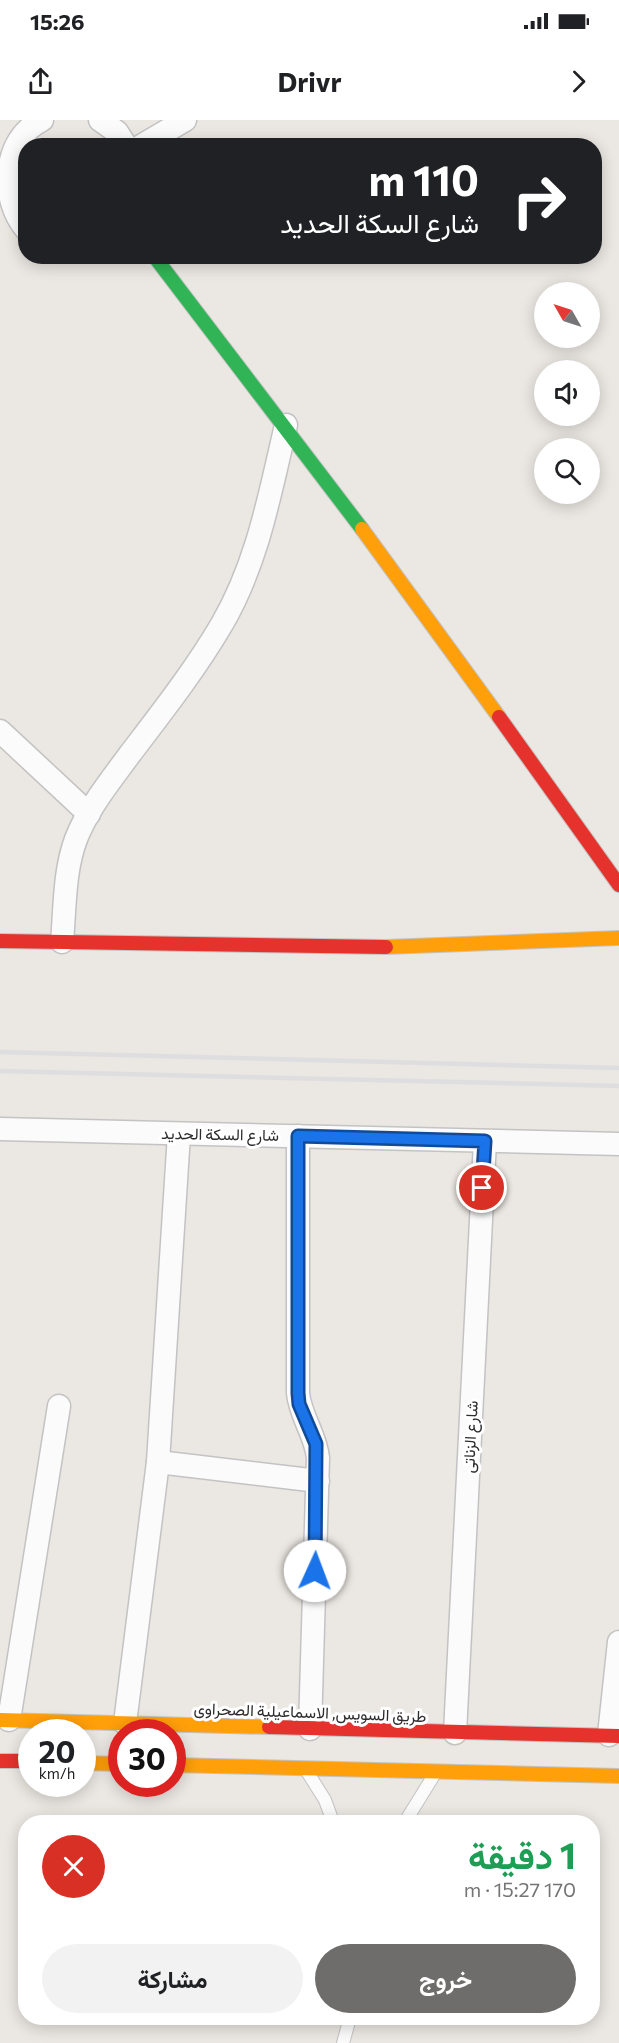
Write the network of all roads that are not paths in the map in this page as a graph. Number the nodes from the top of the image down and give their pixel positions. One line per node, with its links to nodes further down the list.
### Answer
1 (42, 120): 4 (street)
2 (100, 120): 5 (street)
3 (184, 120): 6 (street)
4 (19, 138)
5 (121, 138)
6 (154, 138)
7 (18, 139): 8 (street)
8 (2, 188): 9 (street)
9 (18, 218)
10 (160, 264): 11 (main road)
11 (286, 425): 13 (street); 14 (main road)
12 (0, 731): 13 (street)
13 (89, 814): 17 (street)
14 (619, 885)
15 (619, 938): 17 (main road)
16 (0, 941): 17 (main road)
17 (62, 942)
18 (0, 1130): 19 (street, شارع السكة الحديد)
19 (179, 1134): 20 (street, شارع السكة الحديد); 24 (street)
20 (298, 1136): 21 (street, شارع السكة الحديد); 25 (street)
21 (485, 1141): 22 (street, شارع السكة الحديد); 32 (street, شارع الزناتى)
22 (619, 1144)
23 (59, 1406): 28 (street)
24 (158, 1462): 25 (street); 27 (street)
25 (318, 1481): 31 (street)
26 (619, 1642): 33 (street)
27 (126, 1719)
28 (4, 1720): 29 (main road, طريق السويس, الاسماعيلية الصحراوى)
29 (108, 1723)
30 (186, 1726): 31 (main road, طريق السويس, الاسماعيلية الصحراوى)
31 (310, 1729): 32 (main road, طريق السويس, الاسماعيلية الصحراوى)
32 (455, 1733): 33 (main road, طريق السويس, الاسماعيلية الصحراوى)
33 (614, 1736)
34 (0, 1761): 35 (main road)
35 (18, 1761)
36 (186, 1765): 37 (main road)
37 (306, 1769): 38 (main road); 40 (lane)
38 (436, 1773): 39 (main road); 41 (lane)
39 (619, 1776)
40 (330, 1815)
41 (409, 1815)
42 (345, 2025): 43 (lane)
43 (343, 2043)

